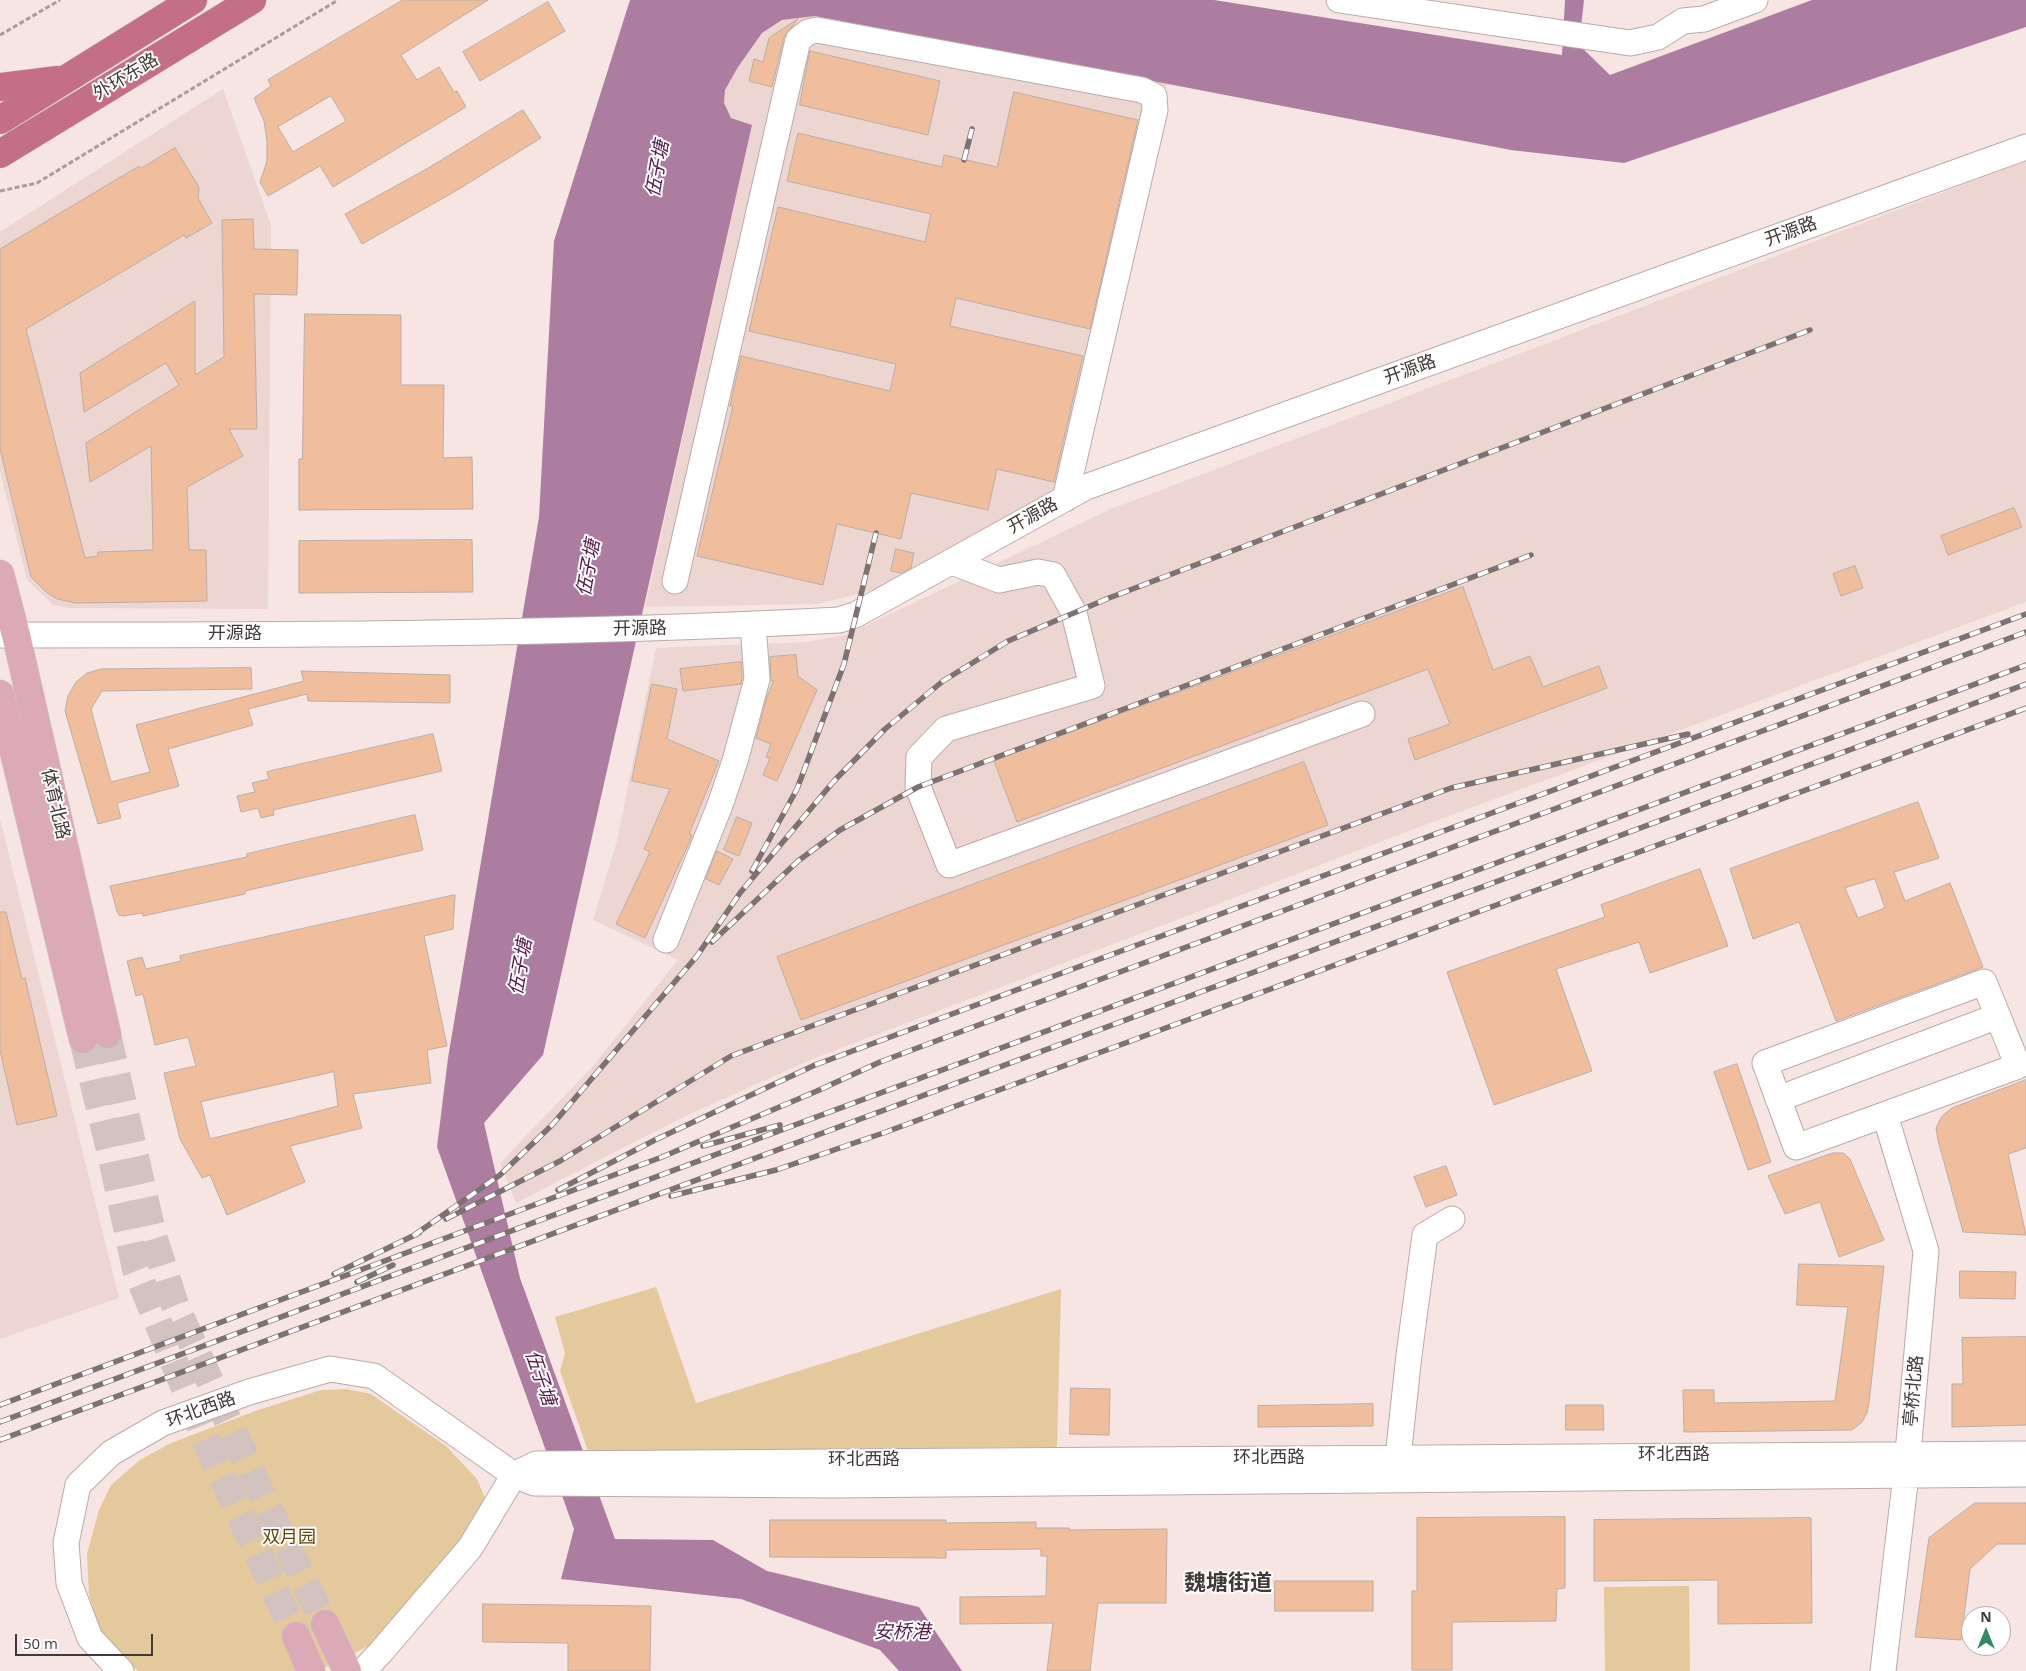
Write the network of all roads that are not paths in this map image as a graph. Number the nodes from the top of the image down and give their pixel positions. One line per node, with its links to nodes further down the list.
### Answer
1 (193, 0): 6 (highway, 外环东路)
2 (252, 0): 10 (highway, 外环东路)
3 (1339, 0): 5 (street)
4 (1755, 0): 5 (street)
5 (1684, 10)
6 (67, 79): 7 (highway); 8 (highway, 外环东路)
7 (0, 87)
8 (0, 120)
9 (2026, 148): 11 (street, 开源路)
10 (0, 154)
11 (1064, 499): 12 (street, 开源路); 14 (street)
12 (952, 562): 15 (street, 开源路); 18 (street)
13 (0, 574): 16 (main road, 体育北路)
14 (675, 581)
15 (753, 624): 16 (street, 开源路); 19 (street)
16 (8, 635): 17 (main road, 体育北路)
17 (0, 694)
18 (1362, 714)
19 (666, 940)
20 (1998, 1016): 21 (street); 22 (street); 22 (street)
21 (2022, 1064): 23 (street)
22 (1778, 1099): 23 (street)
23 (1885, 1115): 26 (street, 亭桥北路)
24 (1452, 1219): 27 (street)
25 (2026, 1454): 26 (street, 环北西路)
26 (1907, 1464): 27 (street, 环北西路); 29 (street, 环北西路); 36 (street, 亭桥北路)
27 (1398, 1468): 28 (street, 环北西路)
28 (528, 1474): 32 (street, 环北西路); 35 (street)
29 (2026, 1474)
30 (325, 1624): 34 (main road)
31 (296, 1636): 33 (main road)
32 (121, 1671)
33 (311, 1671)
34 (347, 1671)
35 (363, 1671)
36 (1883, 1671)

